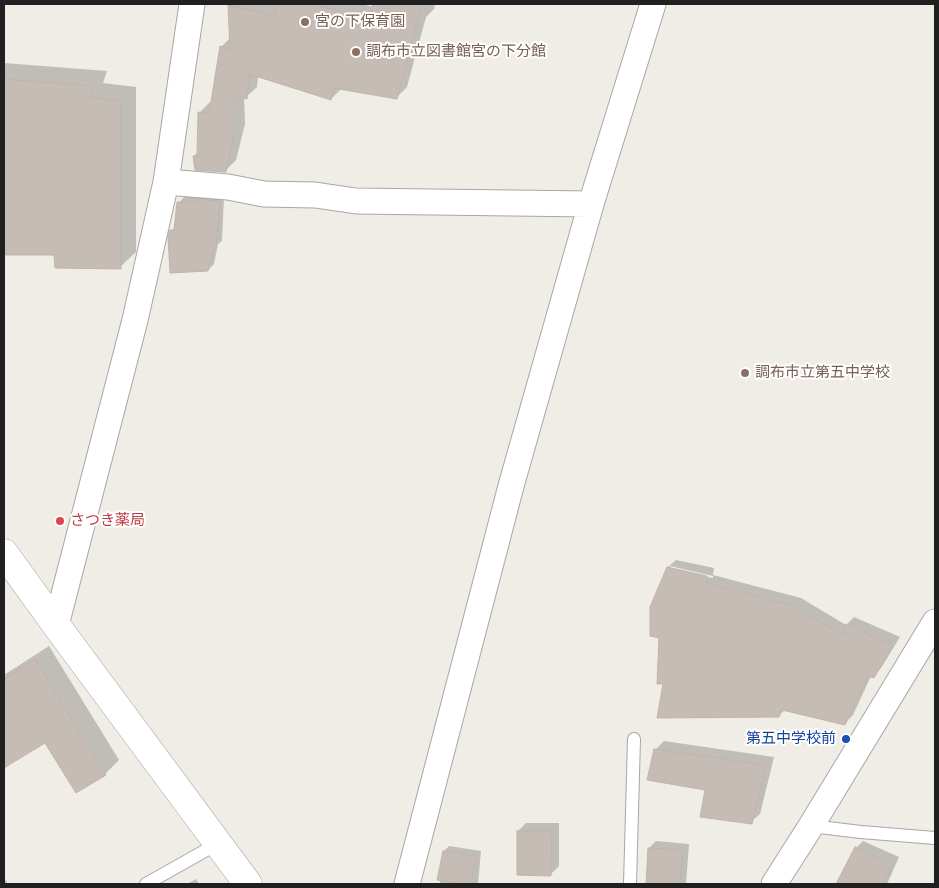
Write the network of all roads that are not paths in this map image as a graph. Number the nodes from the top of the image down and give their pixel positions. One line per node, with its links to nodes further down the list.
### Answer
1 (192, 4): 3 (street)
2 (653, 4): 4 (street)
3 (166, 182): 4 (street); 7 (street)
4 (591, 204): 14 (street)
5 (4, 553): 7 (street)
6 (935, 622): 9 (street)
7 (56, 626): 11 (street)
8 (634, 739): 15 (lane)
9 (811, 826): 10 (lane); 16 (street)
10 (935, 838)
11 (217, 844): 12 (lane); 13 (street)
12 (146, 884)
13 (248, 884)
14 (407, 884)
15 (630, 884)
16 (774, 884)

